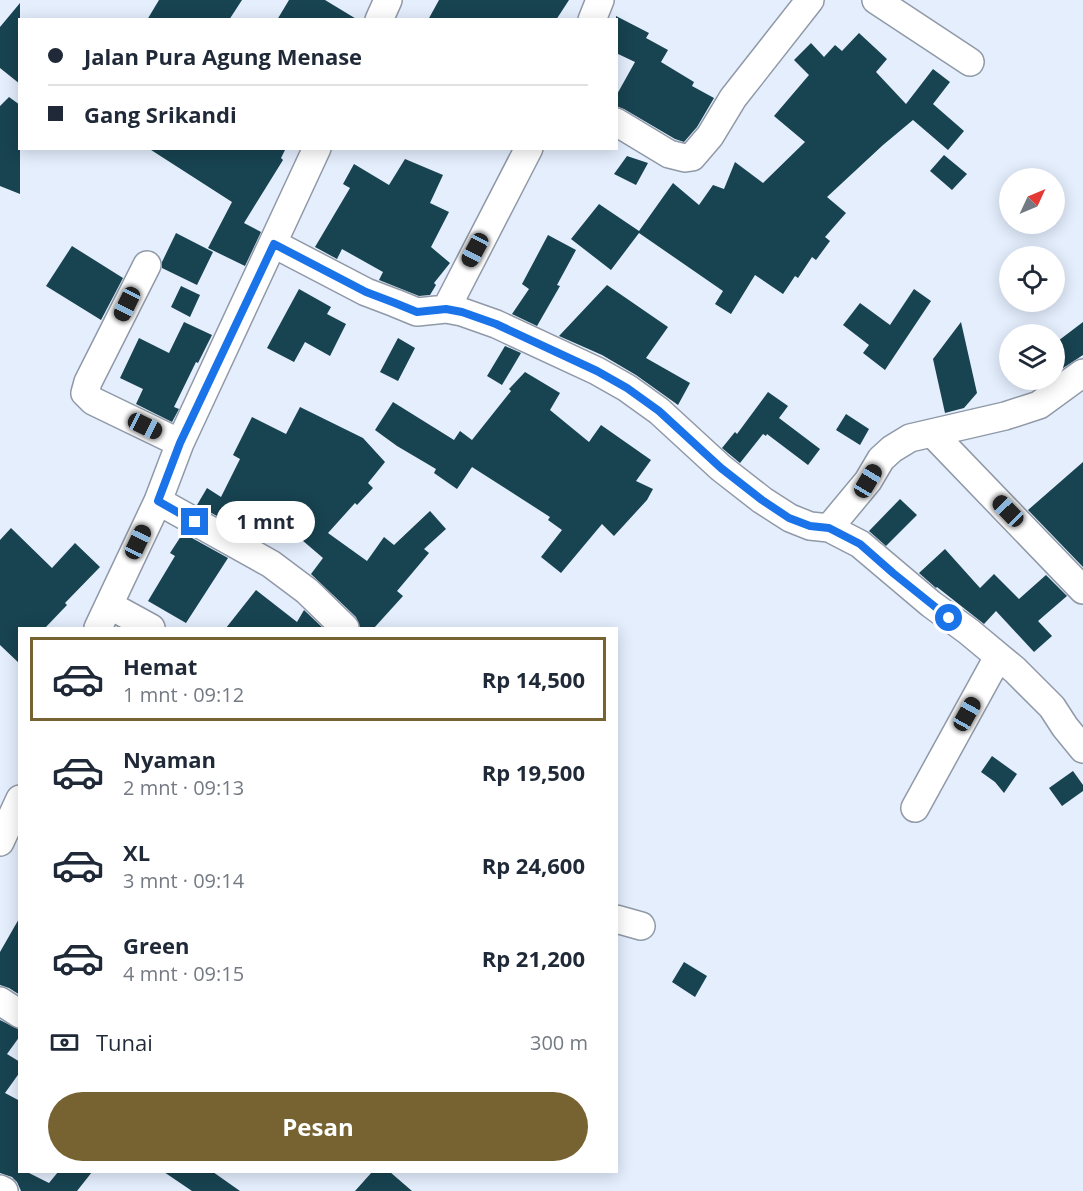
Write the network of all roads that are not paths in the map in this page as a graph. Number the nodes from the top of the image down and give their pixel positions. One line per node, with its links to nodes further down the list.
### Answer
1 (388, 0): 5 (street)
2 (600, 0): 6 (street)
3 (810, 0): 8 (street)
4 (876, 0): 7 (street)
5 (380, 18)
6 (593, 18)
7 (970, 62)
8 (618, 123)
9 (316, 150): 11 (street)
10 (528, 150): 13 (street)
11 (274, 244): 13 (street); 16 (street)
12 (147, 265): 16 (street)
13 (446, 309): 18 (street)
14 (1083, 374): 15 (street)
15 (932, 433): 18 (street); 19 (street)
16 (180, 443): 17 (street)
17 (158, 501): 20 (street); 22 (street)
18 (829, 528): 23 (street)
19 (1083, 590)
20 (103, 617): 21 (street)
21 (147, 627)
22 (344, 627)
23 (998, 657): 24 (street); 26 (street)
24 (1083, 749)
25 (18, 803): 27 (street)
26 (915, 808)
27 (0, 842)
28 (0, 1001): 29 (street)
29 (18, 1013)

